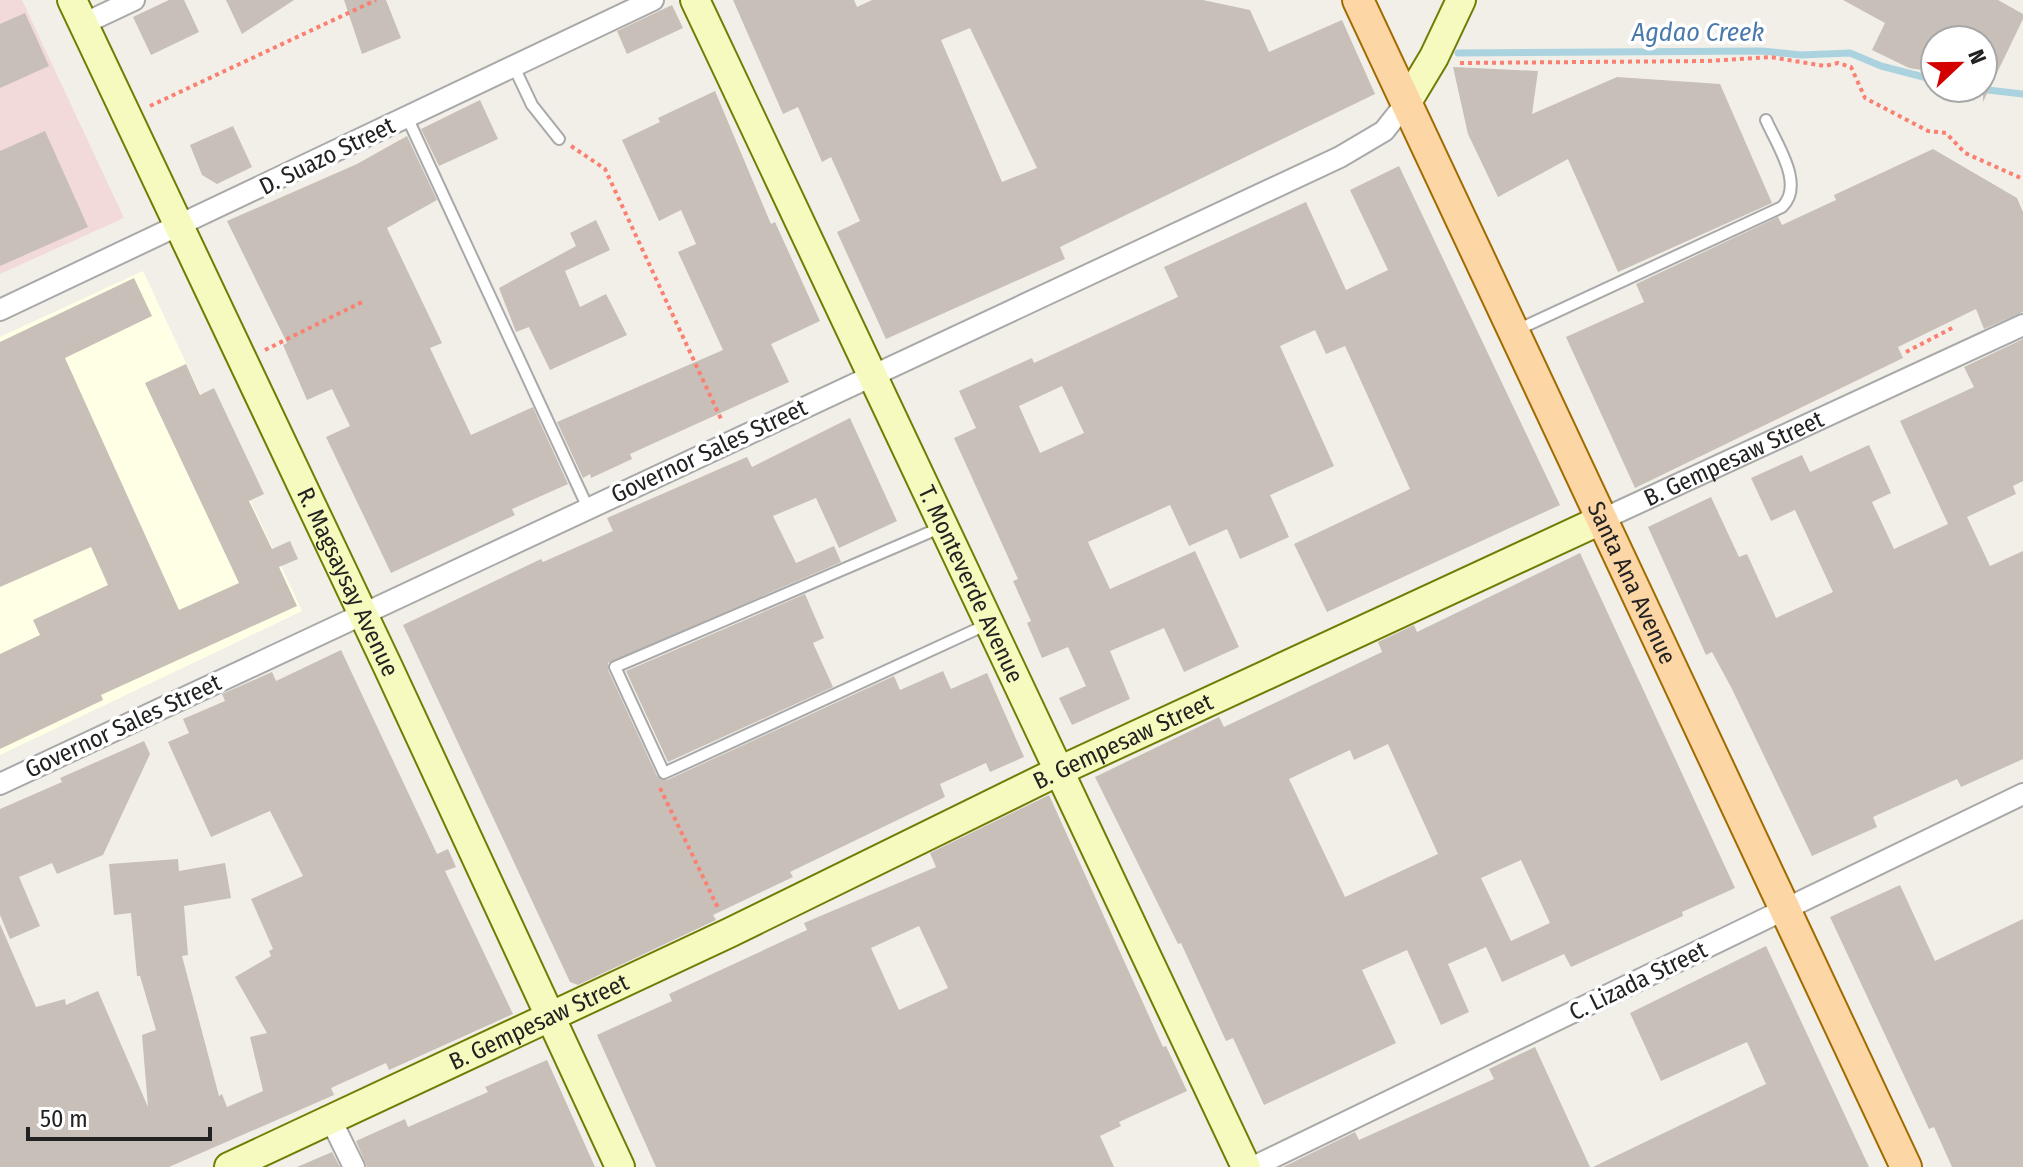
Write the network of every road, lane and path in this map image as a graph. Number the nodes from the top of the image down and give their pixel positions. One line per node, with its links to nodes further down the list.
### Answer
1 (134, 0): 7 (street)
2 (376, 0): 11 (path)
3 (653, 0): 9 (street, D. Suazo Street)
4 (695, 0): 24 (street, T. Monteverde Avenue)
5 (1358, 0): 10 (main road, Santa Ana Avenue)
6 (1461, 0): 8 (street)
7 (78, 12): 11 (street, R. Magsaysay Avenue)
8 (1434, 57): 10 (street); 15 (path)
9 (514, 67): 12 (street, D. Suazo Street); 14 (lane)
10 (1407, 102): 21 (main road, Santa Ana Avenue); 24 (street, Governor Sales Street)
11 (128, 116): 16 (street, R. Magsaysay Avenue)
12 (407, 117): 16 (street, D. Suazo Street); 26 (lane)
13 (1766, 120): 21 (lane)
14 (559, 139): 25 (path)
15 (2023, 179)
16 (179, 227): 18 (street, D. Suazo Street); 23 (street, R. Magsaysay Avenue)
17 (362, 302): 23 (path)
18 (0, 310)
19 (2023, 325): 27 (street, B. Gempesaw Street)
20 (1954, 327): 22 (path)
21 (1515, 332): 27 (main road, Santa Ana Avenue)
22 (1904, 353)
23 (241, 362): 29 (street, R. Magsaysay Avenue)
24 (871, 375): 25 (street, Governor Sales Street); 28 (street, T. Monteverde Avenue)
25 (732, 440): 26 (street, Governor Sales Street)
26 (588, 508): 29 (street, Governor Sales Street)
27 (1603, 519): 31 (street, B. Gempesaw Street); 35 (main road, Santa Ana Avenue)
28 (943, 527): 30 (street, T. Monteverde Avenue); 32 (lane)
29 (363, 615): 33 (street, Governor Sales Street); 37 (street, R. Magsaysay Avenue)
30 (989, 623): 31 (street, T. Monteverde Avenue); 32 (lane)
31 (1059, 771): 36 (street, B. Gempesaw Street); 42 (street, T. Monteverde Avenue)
32 (664, 773): 36 (path)
33 (0, 784)
34 (2023, 794): 35 (street, C. Lizada Street)
35 (1785, 909): 43 (street, C. Lizada Street); 44 (main road, Santa Ana Avenue)
36 (729, 933): 37 (street, B. Gempesaw Street)
37 (551, 1018): 38 (street, B. Gempesaw Street); 41 (street, R. Magsaysay Avenue)
38 (331, 1120): 39 (street, B. Gempesaw Street); 40 (street)
39 (229, 1167)
40 (354, 1167)
41 (620, 1167)
42 (1246, 1167)
43 (1253, 1167)
44 (1906, 1167)

